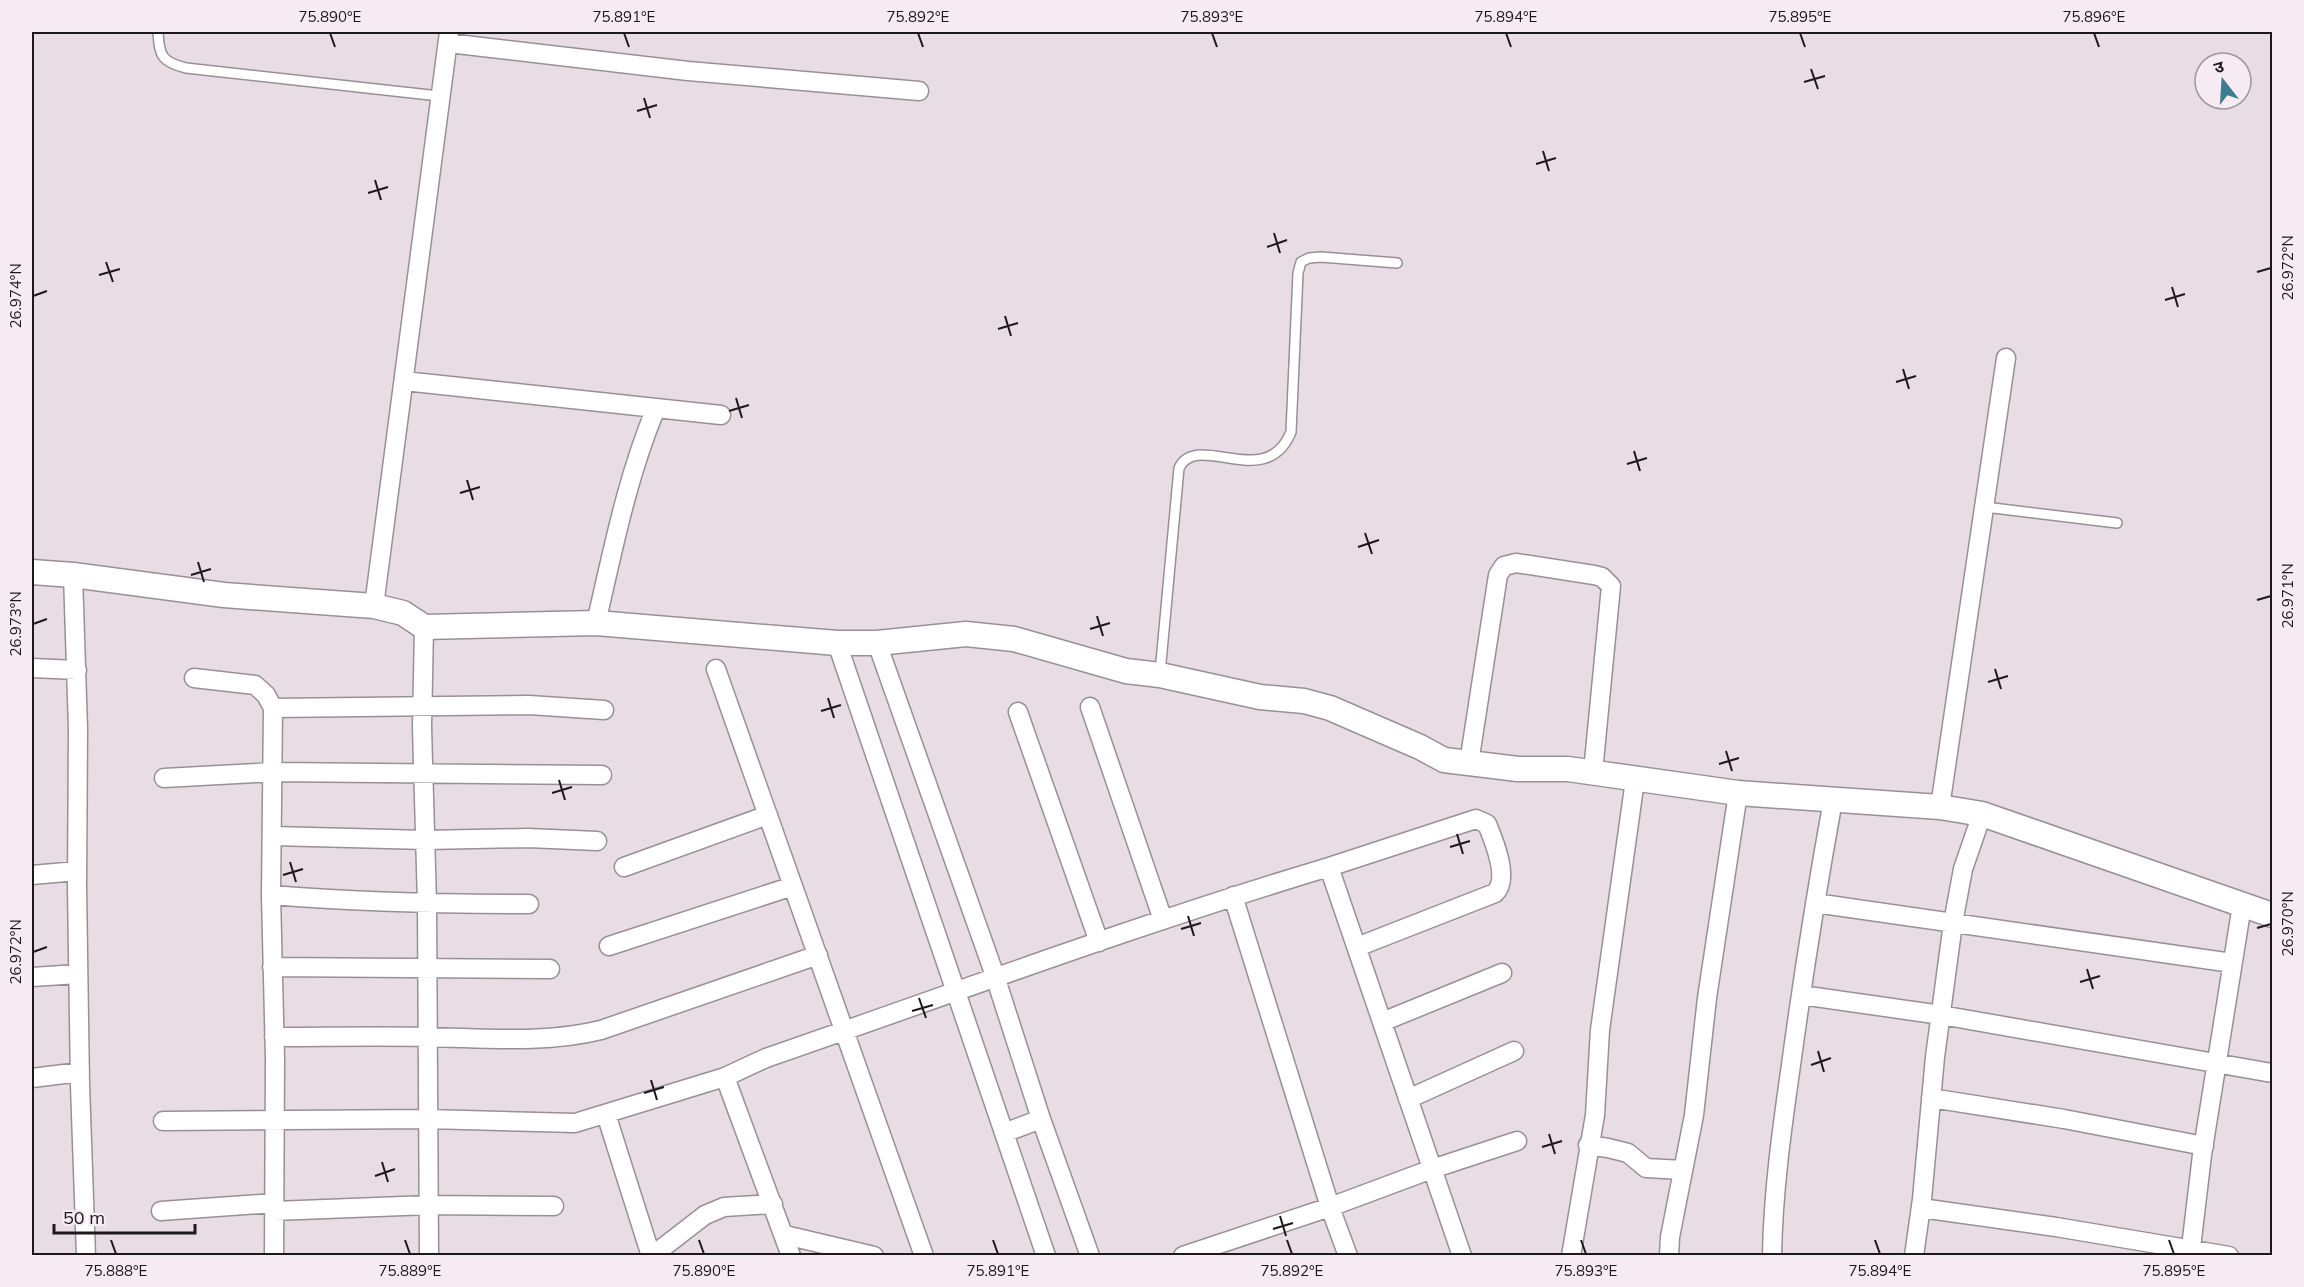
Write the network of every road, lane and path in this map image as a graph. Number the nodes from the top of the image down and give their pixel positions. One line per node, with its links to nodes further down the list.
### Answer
1 (158, 32): 4 (lane)
2 (448, 38): 3 (street); 4 (street)
3 (919, 91)
4 (440, 96): 7 (street)
5 (1397, 263): 22 (lane)
6 (2006, 358): 10 (street)
7 (404, 381): 8 (street); 14 (street)
8 (656, 408): 9 (street); 15 (street)
9 (721, 415)
10 (1985, 507): 11 (lane); 38 (street)
11 (2117, 523)
12 (32, 572): 13 (street)
13 (73, 574): 14 (street); 21 (street)
14 (374, 606): 16 (street)
15 (596, 623): 16 (street); 17 (street)
16 (424, 627): 25 (street)
17 (837, 643): 18 (street); 70 (street)
18 (877, 643): 22 (street); 69 (street)
19 (32, 668): 21 (street)
20 (716, 669): 40 (street)
21 (77, 670): 46 (street)
22 (1160, 675): 29 (street)
23 (194, 678): 24 (street)
24 (266, 697): 25 (street); 30 (street)
25 (422, 705): 27 (street); 32 (street)
26 (1090, 707): 56 (street)
27 (604, 710)
28 (1018, 712): 58 (street)
29 (1469, 763): 31 (street); 31 (street)
30 (273, 772): 32 (street); 34 (street); 41 (street)
31 (1593, 772): 35 (street)
32 (424, 774): 33 (street); 42 (street)
33 (602, 775)
34 (164, 778)
35 (1635, 780): 36 (street); 92 (street)
36 (1738, 793): 37 (street); 95 (street)
37 (1833, 800): 38 (street); 51 (street)
38 (1940, 807): 39 (street)
39 (1982, 814): 54 (street); 57 (street)
40 (768, 815): 44 (street); 48 (street)
41 (273, 836): 42 (street); 49 (street)
42 (426, 840): 43 (street); 52 (street)
43 (597, 841)
44 (624, 867)
45 (1329, 867): 50 (street); 60 (street); 60 (street)
46 (77, 871): 47 (street); 67 (street)
47 (32, 875)
48 (793, 886): 59 (street); 61 (street)
49 (271, 895): 52 (street); 63 (street)
50 (1233, 896): 56 (street); 100 (street)
51 (1815, 903): 57 (street); 71 (street)
52 (427, 904): 53 (street); 64 (street)
53 (529, 904)
54 (2242, 905): 55 (street); 62 (street)
55 (2272, 915)
56 (1163, 920): 58 (street)
57 (1953, 923): 62 (street); 72 (street)
58 (1099, 942): 69 (street)
59 (609, 946)
60 (1357, 947): 73 (street)
61 (818, 955): 74 (street); 76 (street)
62 (2232, 963): 78 (street)
63 (272, 967): 64 (street); 75 (street)
64 (427, 967): 65 (street); 76 (street)
65 (550, 969)
66 (1502, 973): 73 (street)
67 (78, 975): 68 (street); 79 (street)
68 (32, 977)
69 (996, 978): 70 (street); 87 (street)
70 (955, 992): 74 (street); 90 (street)
71 (1800, 995): 72 (street); 120 (street)
72 (1941, 1015): 78 (street); 83 (street)
73 (1382, 1022): 84 (street)
74 (845, 1031): 81 (street); 112 (street)
75 (274, 1036): 76 (street); 89 (street)
76 (427, 1037): 86 (street)
77 (1514, 1051): 84 (street)
78 (2217, 1063): 80 (street); 93 (street)
79 (80, 1072): 82 (street); 106 (street)
80 (2272, 1073)
81 (725, 1077): 85 (street); 96 (street)
82 (32, 1078)
83 (1931, 1098): 93 (street); 101 (street)
84 (1408, 1099): 94 (street)
85 (606, 1114): 86 (street); 109 (street)
86 (428, 1119): 89 (street); 97 (street)
87 (1041, 1119): 90 (street); 114 (street)
88 (163, 1121): 89 (street)
89 (275, 1121): 99 (street)
90 (1004, 1133): 113 (street)
91 (1516, 1141): 94 (street)
92 (1588, 1145): 95 (street); 118 (street)
93 (2204, 1146): 105 (street)
94 (1432, 1169): 100 (street); 117 (street)
95 (1683, 1170): 119 (street)
96 (773, 1204): 103 (street); 109 (street)
97 (429, 1205): 98 (street); 99 (street); 108 (street)
98 (554, 1206)
99 (274, 1207): 102 (street); 107 (street)
100 (1330, 1207): 104 (street); 116 (street)
101 (1921, 1208): 105 (street); 121 (street)
102 (161, 1211)
103 (785, 1235): 110 (street); 111 (street)
104 (1220, 1250): 115 (street)
105 (2190, 1253): 122 (street)
106 (86, 1256)
107 (274, 1256)
108 (429, 1256)
109 (652, 1256)
110 (791, 1256)
111 (874, 1256)
112 (924, 1256)
113 (1046, 1256)
114 (1090, 1256)
115 (1183, 1256)
116 (1348, 1256)
117 (1462, 1256)
118 (1571, 1256)
119 (1669, 1256)
120 (1772, 1256)
121 (1914, 1256)
122 (2229, 1256)

